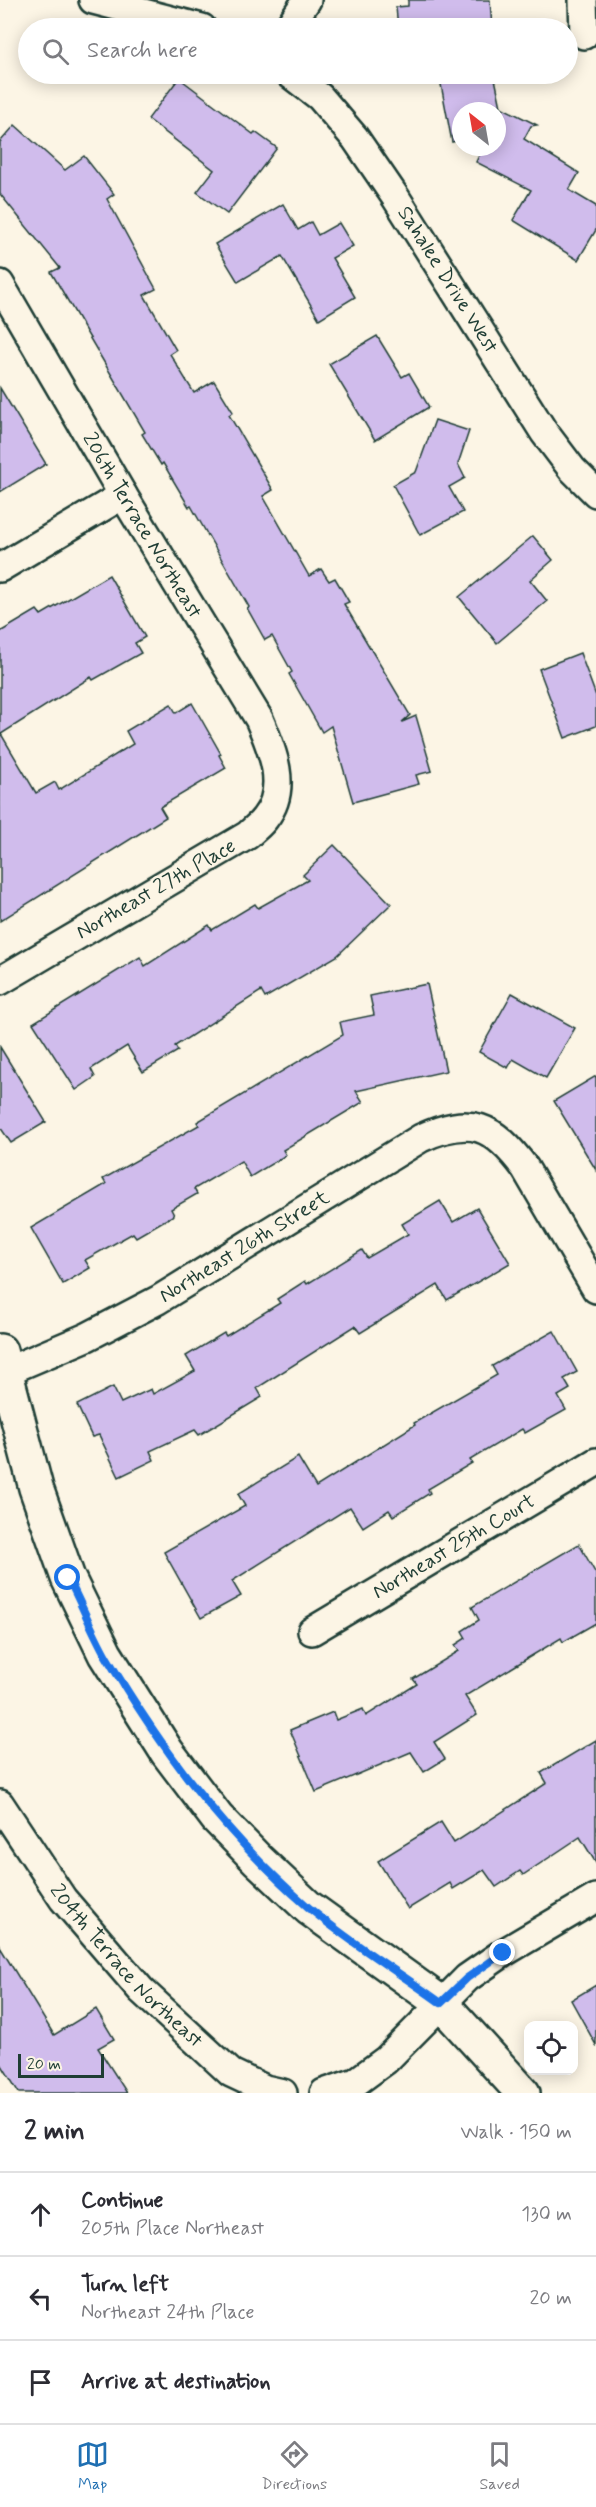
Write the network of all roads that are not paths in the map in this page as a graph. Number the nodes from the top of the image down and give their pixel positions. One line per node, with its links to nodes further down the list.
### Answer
1 (93, 0): 4 (street)
2 (307, 0): 5 (street)
3 (583, 0): 6 (street)
4 (163, 18)
5 (295, 18)
6 (584, 35)
7 (303, 84): 9 (street, Sahalee Drive West)
8 (0, 284): 10 (street, 206th Terrace Northeast)
9 (596, 493)
10 (123, 495): 11 (street); 12 (street, 206th Terrace Northeast)
11 (0, 568)
12 (277, 771): 13 (street, Northeast 27th Place)
13 (0, 981)
14 (596, 1289): 15 (street, Northeast 26th Street)
15 (2, 1366): 20 (street)
16 (596, 1462): 17 (street, Northeast 25th Court)
17 (312, 1631)
18 (0, 1804): 21 (street, 204th Terrace Northeast)
19 (596, 1898): 20 (street)
20 (441, 2003): 22 (street); 23 (street)
21 (283, 2093)
22 (324, 2093)
23 (523, 2093)

